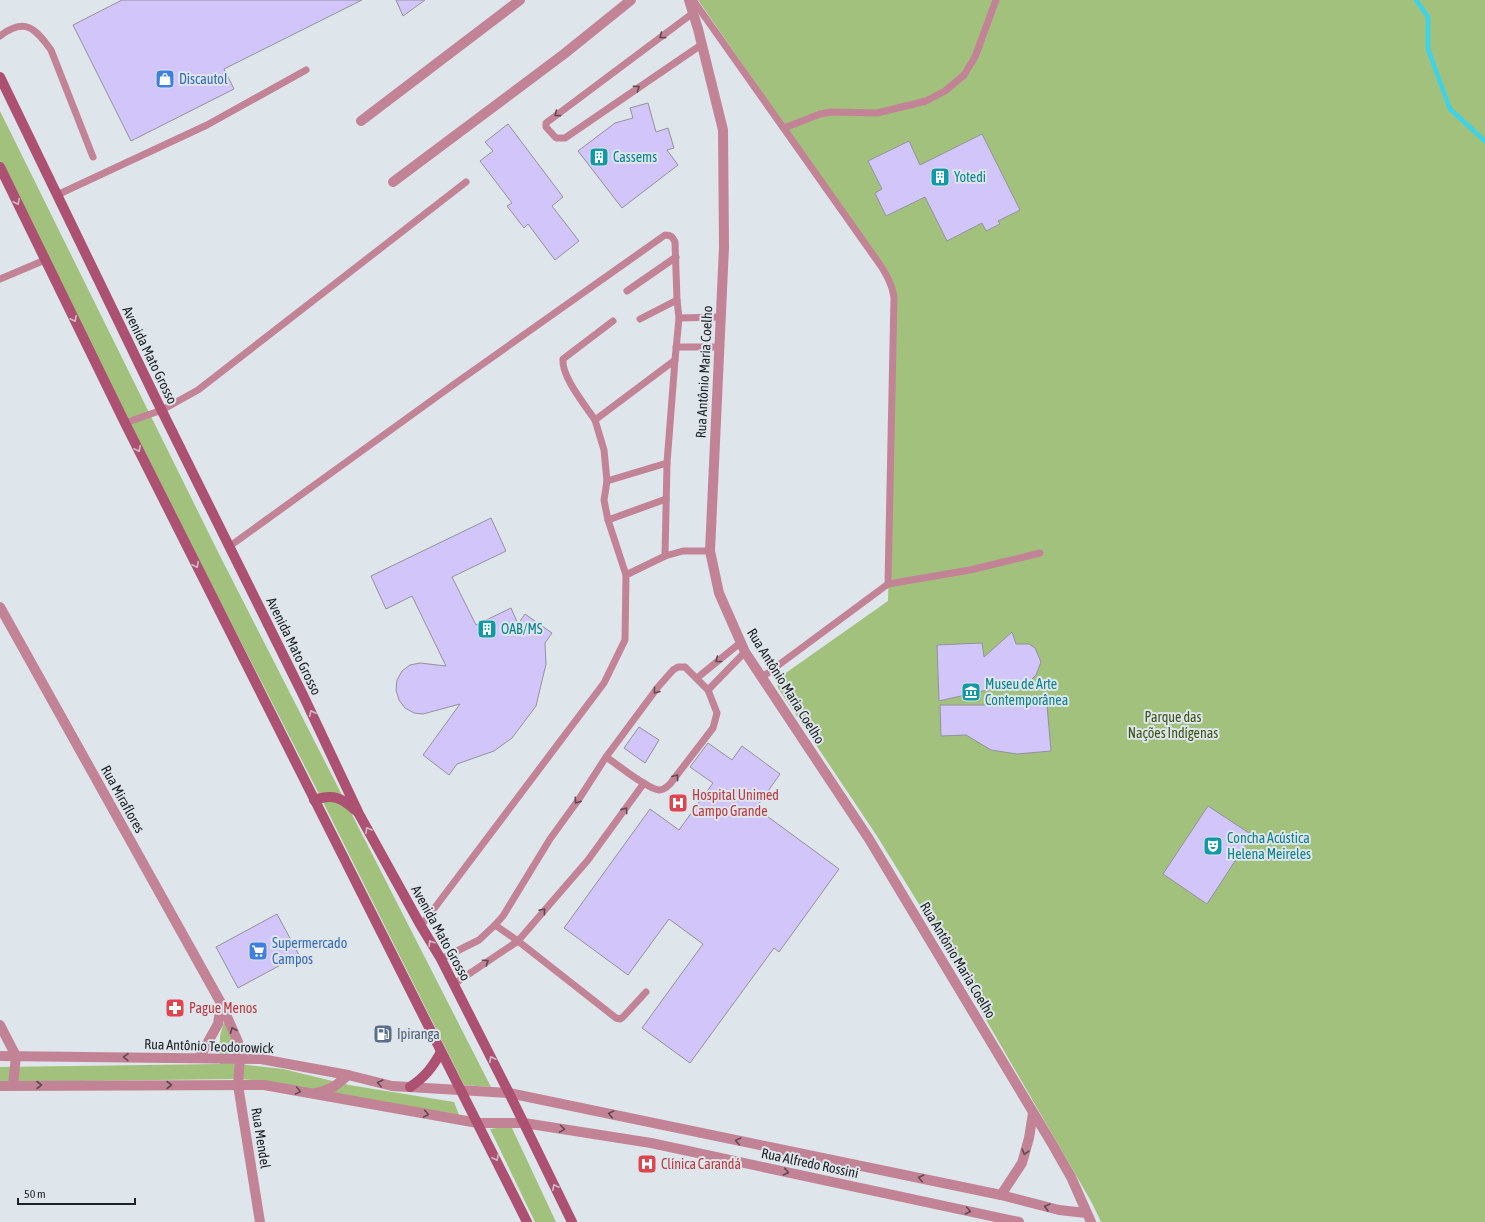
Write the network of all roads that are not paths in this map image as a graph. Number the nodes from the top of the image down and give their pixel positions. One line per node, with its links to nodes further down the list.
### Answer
1 (520, 0): 11 (street)
2 (631, 0): 15 (street)
3 (689, 0): 6 (street, Rua Antônio Maria Coelho)
4 (692, 0): 12 (lane)
5 (996, 0): 12 (lane)
6 (693, 13): 8 (street, Rua Antônio Maria Coelho); 8 (lane, one-way to 8)
7 (0, 36): 13 (lane)
8 (701, 45): 23 (street, Rua Antônio Maria Coelho)
9 (306, 70): 17 (lane)
10 (0, 77): 17 (main road, Avenida Mato Grosso)
11 (361, 121)
12 (784, 128): 42 (lane)
13 (93, 157)
14 (0, 167): 19 (main road, one-way to 19)
15 (393, 182)
16 (466, 182): 30 (lane)
17 (57, 194): 30 (main road, Avenida Mato Grosso)
18 (676, 257): 21 (lane); 22 (lane); 37 (lane)
19 (45, 260): 20 (lane); 32 (main road, one-way to 32)
20 (0, 279)
21 (627, 291)
22 (677, 300): 24 (lane); 25 (lane)
23 (721, 317): 24 (lane); 28 (street, Rua Antônio Maria Coelho)
24 (679, 318): 27 (lane)
25 (640, 319)
26 (613, 321): 31 (lane)
27 (676, 347): 28 (lane); 29 (lane)
28 (719, 347): 38 (street, Rua Antônio Maria Coelho)
29 (675, 360): 31 (lane); 33 (lane)
30 (162, 410): 32 (lane); 37 (main road, Avenida Mato Grosso)
31 (595, 420): 34 (lane)
32 (125, 422): 50 (main road, one-way to 50)
33 (667, 463): 34 (lane); 35 (lane)
34 (607, 481): 36 (lane)
35 (666, 499): 36 (lane); 40 (lane)
36 (608, 520): 41 (lane)
37 (230, 546): 51 (main road, Avenida Mato Grosso, one-way to 37)
38 (710, 551): 40 (lane); 44 (street, Rua Antônio Maria Coelho)
39 (1040, 553): 42 (lane)
40 (665, 556): 41 (lane)
41 (626, 575): 52 (lane)
42 (888, 584): 46 (lane)
43 (0, 607): 58 (street, Rua Miraflores)
44 (742, 648): 45 (lane, one-way to 45); 46 (street, Rua Antônio Maria Coelho); 47 (lane)
45 (697, 678): 47 (lane); 48 (lane, one-way to 48)
46 (761, 678): 73 (street, Rua Antônio Maria Coelho)
47 (708, 690): 49 (lane, one-way to 47)
48 (606, 757): 49 (lane); 53 (lane, one-way to 53)
49 (644, 783): 54 (lane, one-way to 49)
50 (314, 800): 51 (main road); 60 (main road)
51 (359, 814): 52 (main road, Avenida Mato Grosso, one-way to 51)
52 (421, 926): 55 (main road, Avenida Mato Grosso, one-way to 52)
53 (495, 926): 54 (lane); 55 (lane)
54 (518, 941): 56 (lane, one-way to 54); 57 (lane)
55 (441, 959): 56 (main road, Avenida Mato Grosso)
56 (454, 984): 71 (main road, Avenida Mato Grosso, one-way to 56)
57 (646, 992)
58 (221, 1003): 63 (street); 64 (street, Rua Miraflores, one-way to 58)
59 (0, 1025): 62 (street)
60 (441, 1052): 69 (main road); 70 (main road)
61 (0, 1056): 62 (street, Rua Antônio Teodorowick)
62 (16, 1056): 63 (street, Rua Antônio Teodorowick, one-way to 62); 66 (street)
63 (199, 1058): 64 (street, Rua Antônio Teodorowick)
64 (240, 1058): 65 (street, Rua Antônio Teodorowick); 67 (street, Rua Mendel)
65 (348, 1075): 69 (street, Rua Antônio Teodorowick, one-way to 65); 72 (street)
66 (13, 1085): 67 (street, one-way to 67); 68 (street)
67 (238, 1085): 72 (street, one-way to 72); 78 (street, Rua Mendel)
68 (0, 1086)
69 (410, 1087): 70 (street, Rua Antônio Teodorowick)
70 (460, 1090): 71 (street, Rua Antônio Teodorowick); 74 (main road)
71 (509, 1093): 75 (main road, Avenida Mato Grosso); 76 (street, Rua Antônio Teodorowick, one-way to 71)
72 (314, 1094): 74 (street, one-way to 74)
73 (1033, 1113): 76 (street, one-way to 76); 77 (street, Rua Antônio Maria Coelho)
74 (478, 1123): 75 (street, Rua Alfredo Rossini); 79 (main road, one-way to 79)
75 (524, 1123): 80 (main road, Avenida Mato Grosso, one-way to 75); 81 (street, Rua Alfredo Rossini, one-way to 81)
76 (1001, 1194): 77 (street, Rua Antônio Teodorowick, one-way to 76)
77 (1088, 1218)
78 (260, 1222)
79 (527, 1222)
80 (572, 1222)
81 (1019, 1222)

